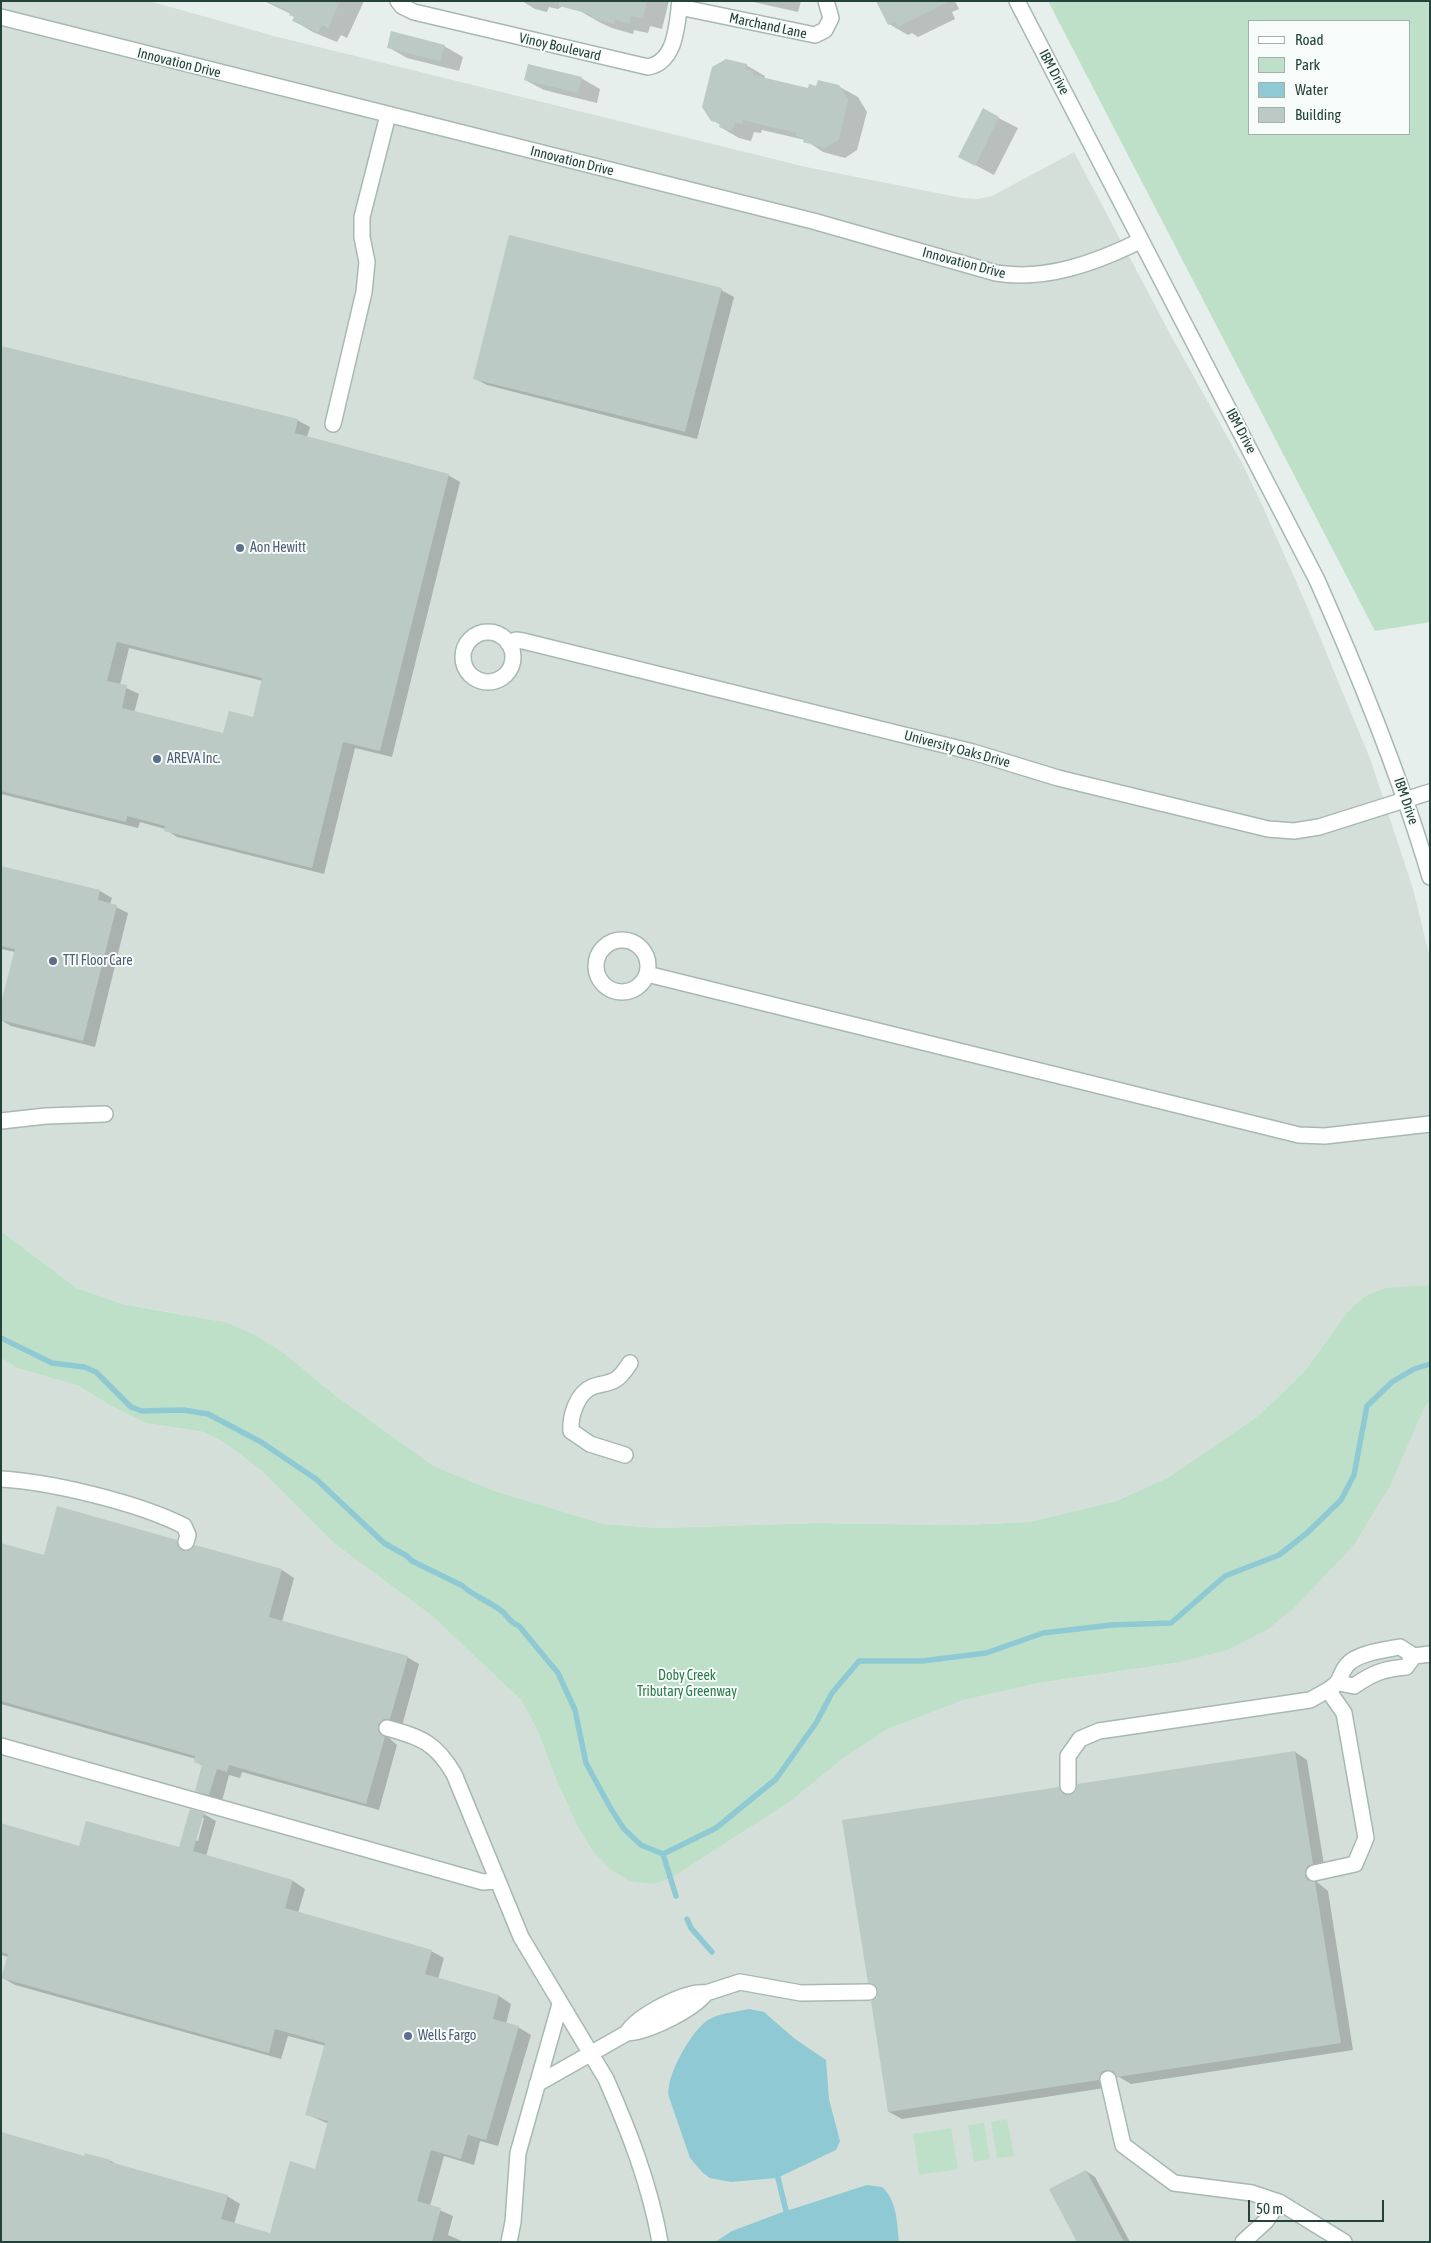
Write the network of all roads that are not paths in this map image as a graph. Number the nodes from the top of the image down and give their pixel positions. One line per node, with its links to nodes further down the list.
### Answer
1 (398, 1): 4 (street, Vinoy Boulevard)
2 (826, 1): 4 (street, Marchand Lane)
3 (1016, 1): 7 (street, IBM Drive)
4 (680, 4)
5 (1, 17): 6 (street, Innovation Drive)
6 (388, 115): 7 (street, Innovation Drive); 8 (street)
7 (1140, 240): 11 (street, IBM Drive)
8 (333, 424)
9 (508, 643): 11 (street, University Oaks Drive)
10 (1430, 792): 11 (street, University Oaks Drive)
11 (1405, 800): 12 (street, IBM Drive)
12 (1430, 877)
13 (647, 974): 16 (street)
14 (106, 1114): 15 (street)
15 (1, 1120)
16 (1430, 1124)
17 (630, 1362): 18 (street)
18 (625, 1455)
19 (1, 1479): 20 (street)
20 (186, 1542)
21 (1430, 1654): 22 (street)
22 (1414, 1656): 23 (street); 23 (street)
23 (1333, 1686): 26 (street); 27 (street)
24 (387, 1728): 28 (street)
25 (1, 1746): 28 (street)
26 (1068, 1786)
27 (1314, 1873)
28 (498, 1881): 30 (street)
29 (870, 1992): 31 (street)
30 (560, 2004): 31 (street); 33 (street)
31 (591, 2054): 33 (street); 37 (street)
32 (1108, 2079): 34 (street)
33 (537, 2084): 36 (street)
34 (1279, 2202): 35 (street); 38 (street)
35 (1253, 2239)
36 (509, 2242)
37 (660, 2242)
38 (1344, 2242)

